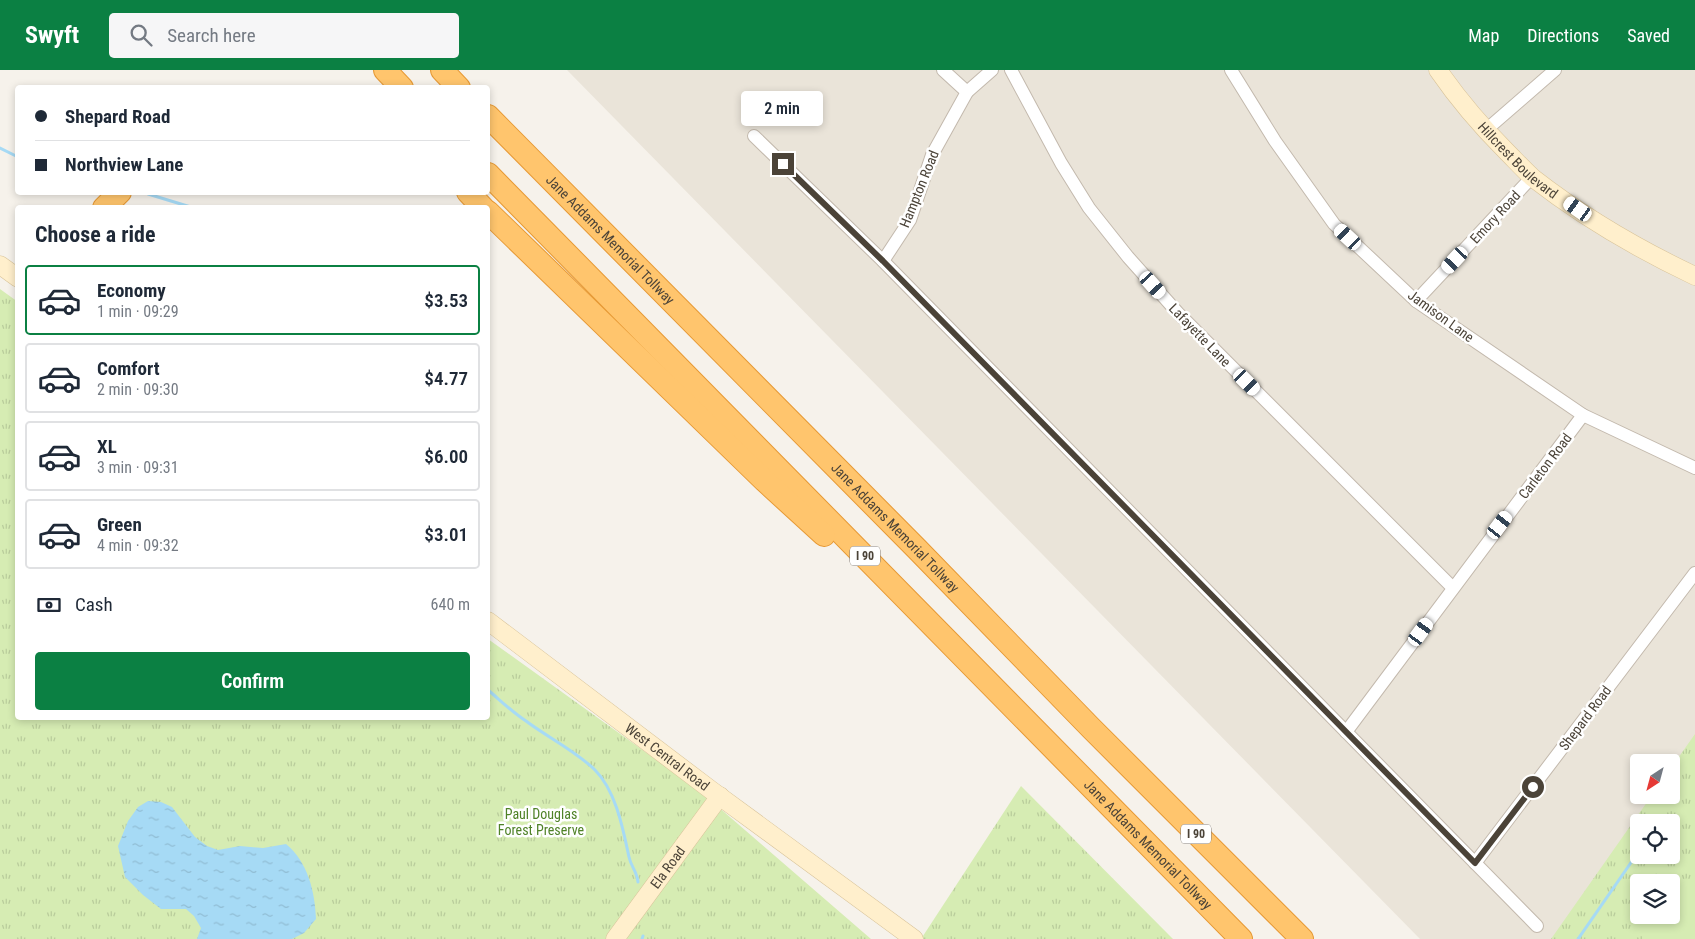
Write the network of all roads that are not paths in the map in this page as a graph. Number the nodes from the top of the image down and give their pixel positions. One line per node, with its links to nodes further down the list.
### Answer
1 (385, 70): 9 (highway)
2 (442, 70): 10 (highway)
3 (943, 70): 11 (street)
4 (992, 70): 11 (street, Hampton Road)
5 (1011, 70): 30 (street, Lafayette Lane)
6 (1231, 70): 26 (street, Jamison Lane)
7 (1438, 70): 13 (street, Hillcrest Boulevard)
8 (1555, 70): 13 (street)
9 (399, 85)
10 (456, 85)
11 (967, 92): 22 (street, Hampton Road)
12 (490, 118): 40 (highway, Jane Addams Memorial Tollway / I 90)
13 (1486, 130): 16 (street, Hillcrest Boulevard)
14 (754, 136): 22 (street)
15 (490, 176): 32 (highway, Jane Addams Memorial Tollway / I 90)
16 (1532, 177): 25 (street, Hillcrest Boulevard); 26 (street, Emory Road)
17 (117, 195): 19 (highway)
18 (471, 195): 20 (highway)
19 (107, 205)
20 (480, 205)
21 (490, 214): 32 (highway)
22 (883, 261): 33 (street)
23 (0, 265): 24 (street)
24 (15, 276)
25 (1695, 276)
26 (1416, 301): 27 (street, Jamison Lane)
27 (1583, 415): 28 (street, Jamison Lane); 30 (street, Carleton Road)
28 (1695, 468)
29 (1695, 573): 35 (street, Shepard Road)
30 (1453, 588): 33 (street, Carleton Road)
31 (490, 623): 34 (street, West Central Road)
32 (1006, 700): 39 (highway, Jane Addams Memorial Tollway / I 90)
33 (1346, 732): 35 (street)
34 (720, 796): 37 (street, Ela Road); 38 (street, West Central Road)
35 (1475, 863): 36 (street)
36 (1537, 926)
37 (615, 939)
38 (914, 939)
39 (1241, 939)
40 (1302, 939)

